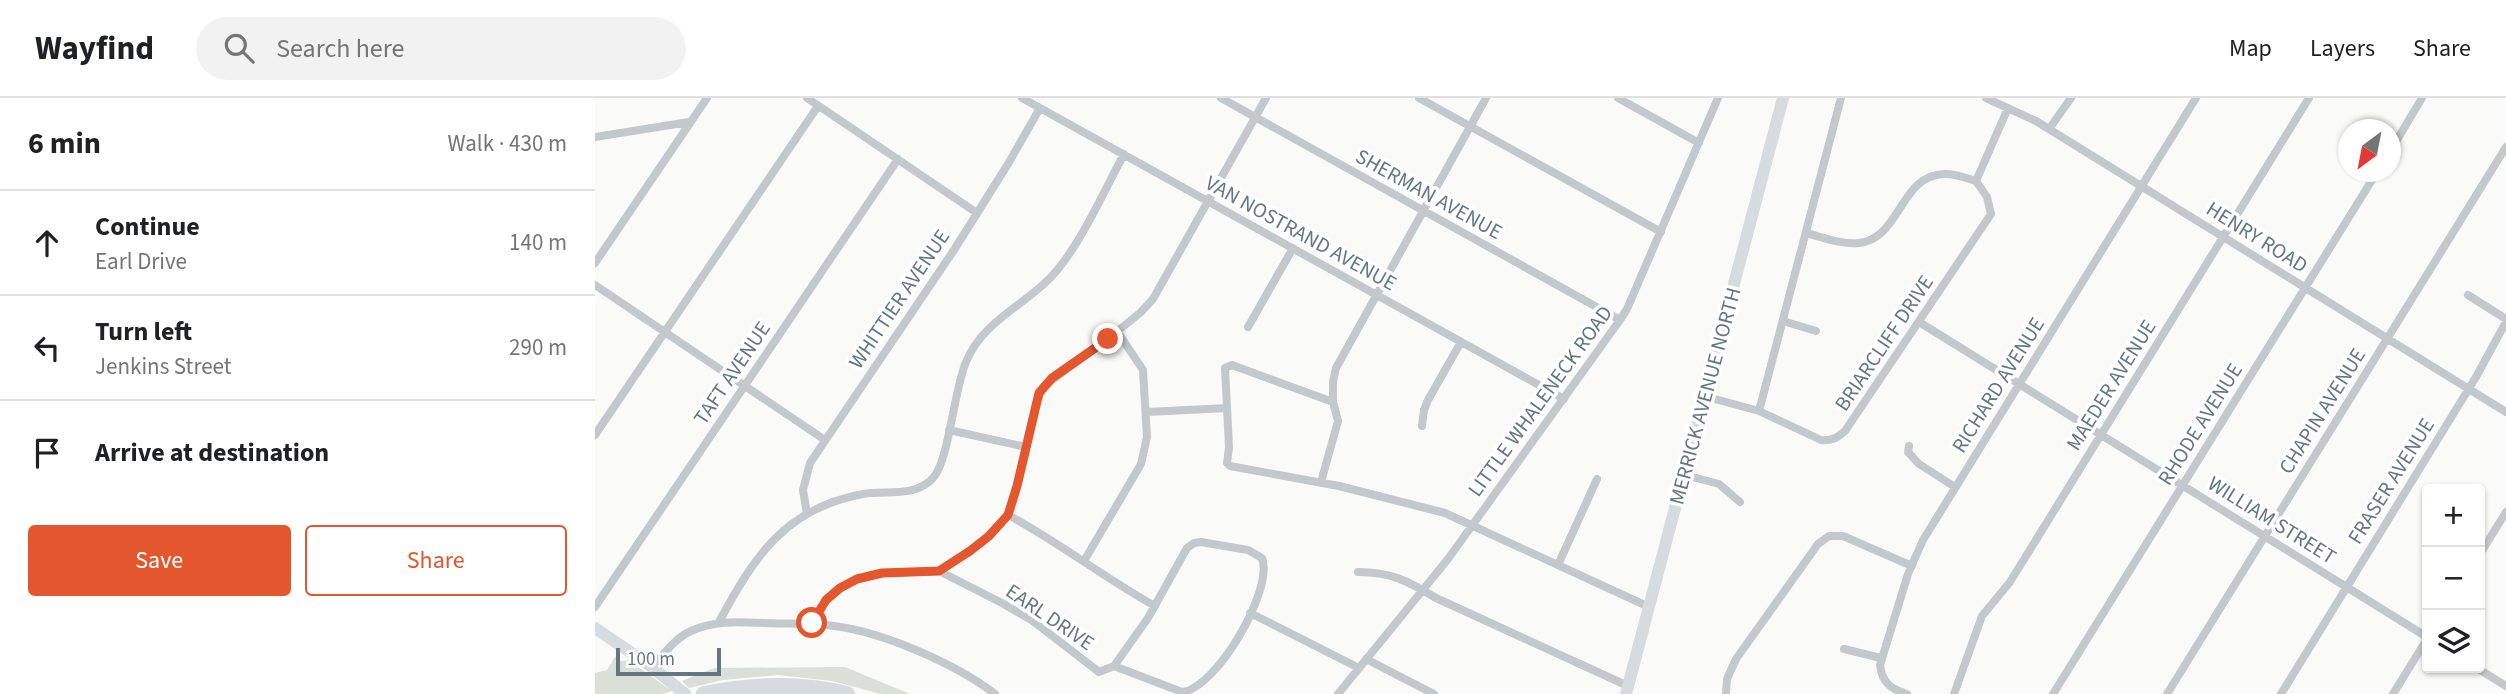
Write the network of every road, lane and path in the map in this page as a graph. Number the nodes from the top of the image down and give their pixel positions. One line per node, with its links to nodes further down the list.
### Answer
1 (707, 98): 20 (street)
2 (1022, 98): 17 (street, VAN NOSTRAND AVENUE)
3 (1221, 98): 19 (street, SHERMAN AVENUE)
4 (1266, 98): 19 (street)
5 (1419, 98): 21 (street)
6 (1486, 98): 21 (street)
7 (1618, 98): 25 (street)
8 (1718, 98): 25 (street, LITTLE WHALENECK ROAD)
9 (1783, 98): 57 (main road, MERRICK AVENUE NORTH)
10 (1841, 98): 36 (street)
11 (1986, 98): 18 (street, HENRY ROAD)
12 (2071, 98): 22 (street)
13 (2196, 98): 31 (street, RICHARD AVENUE)
14 (2309, 98): 37 (street, MAEDER AVENUE)
15 (2423, 98): 23 (street)
16 (812, 101): 28 (street); 49 (street)
17 (1040, 108): 27 (street, VAN NOSTRAND AVENUE); 34 (street, WHITTIER AVENUE)
18 (2008, 108): 22 (street, HENRY ROAD); 29 (street)
19 (1255, 117): 32 (street); 33 (street, SHERMAN AVENUE)
20 (689, 122): 24 (street); 39 (street)
21 (1470, 127): 33 (street); 35 (street)
22 (2049, 129): 31 (street, HENRY ROAD)
23 (2401, 134)
24 (595, 137)
25 (1699, 143): 35 (street, LITTLE WHALENECK ROAD)
26 (2506, 147): 52 (street, CHAPIN AVENUE)
27 (1124, 155): 32 (street, VAN NOSTRAND AVENUE); 65 (street)
28 (898, 159): 34 (street); 55 (street, TAFT AVENUE)
29 (1976, 181): 36 (street); 47 (street, BRIARCLIFF DRIVE)
30 (2371, 182): 41 (street, RHODE AVENUE)
31 (2141, 187): 37 (street, HENRY ROAD); 54 (street, RICHARD AVENUE)
32 (1208, 201): 38 (street, VAN NOSTRAND AVENUE); 50 (street)
33 (1424, 211): 42 (street); 44 (street, SHERMAN AVENUE)
34 (977, 213): 68 (street, WHITTIER AVENUE)
35 (1661, 232): 44 (street, LITTLE WHALENECK ROAD)
36 (1806, 233): 46 (street)
37 (2223, 237): 41 (street, HENRY ROAD); 67 (street, MAEDER AVENUE)
38 (1293, 248): 42 (street, VAN NOSTRAND AVENUE); 48 (street)
39 (595, 263)
40 (595, 285): 49 (street)
41 (2305, 288): 52 (street, HENRY ROAD); 74 (street, RHODE AVENUE)
42 (1377, 295): 53 (street, VAN NOSTRAND AVENUE); 59 (street)
43 (2468, 295): 45 (street)
44 (1620, 320): 58 (street, LITTLE WHALENECK ROAD)
45 (2506, 320): 56 (street, FRASER AVENUE)
46 (1783, 321): 51 (street); 61 (street)
47 (1919, 322): 54 (street, WILLIAM STREET); 61 (street, BRIARCLIFF DRIVE)
48 (1248, 327)
49 (665, 331): 55 (street); 66 (street)
50 (1117, 331): 62 (street); 69 (street)
51 (1816, 331)
52 (2387, 338): 56 (street, HENRY ROAD); 81 (street, CHAPIN AVENUE)
53 (1461, 342): 58 (street, VAN NOSTRAND AVENUE); 64 (street)
54 (2019, 384): 67 (street, WILLIAM STREET); 75 (street, RICHARD AVENUE)
55 (745, 385): 68 (street); 92 (street, TAFT AVENUE)
56 (2468, 389): 63 (street, HENRY ROAD); 88 (street, FRASER AVENUE)
57 (1704, 396): 61 (street, BRIARCLIFF DRIVE); 71 (main road, MERRICK AVENUE NORTH)
58 (1564, 399): 80 (street, LITTLE WHALENECK ROAD)
59 (1333, 402): 60 (street); 73 (street)
60 (1227, 408): 62 (street); 73 (street)
61 (1759, 411)
62 (1147, 412): 83 (street)
63 (2506, 412)
64 (1422, 426)
65 (949, 430): 69 (street); 78 (street)
66 (595, 435)
67 (2101, 435): 74 (street, WILLIAM STREET); 118 (street, MAEDER AVENUE)
68 (825, 440): 78 (street, WHITTIER AVENUE)
69 (1026, 446): 79 (street)
70 (1909, 446): 75 (street)
71 (1685, 475): 76 (street); 93 (main road, MERRICK AVENUE NORTH)
72 (1597, 479): 84 (street)
73 (1321, 482): 80 (street)
74 (2183, 486): 81 (street, WILLIAM STREET); 119 (street, RHODE AVENUE)
75 (1955, 487): 85 (street, RICHARD AVENUE)
76 (1740, 502)
77 (2506, 512): 82 (street)
78 (807, 514): 90 (street)
79 (1008, 515): 83 (street); 86 (street)
80 (1472, 526): 84 (street); 89 (street, LITTLE WHALENECK ROAD)
81 (2265, 536): 88 (street, WILLIAM STREET); 120 (street, CHAPIN AVENUE)
82 (2484, 547)
83 (1084, 561): 91 (street)
84 (1558, 565): 93 (street)
85 (1912, 566): 102 (street, RICHARD AVENUE); 116 (street)
86 (939, 571): 97 (street, EARL DRIVE); 105 (street, EARL DRIVE)
87 (1358, 572): 89 (street)
88 (2347, 587): 99 (street, WILLIAM STREET); 121 (street, FRASER AVENUE)
89 (1423, 590): 103 (street, LITTLE WHALENECK ROAD); 109 (street)
90 (730, 601): 95 (street); 96 (street)
91 (1155, 606): 94 (street); 105 (street)
92 (595, 607)
93 (1649, 607): 109 (main road, MERRICK AVENUE NORTH)
94 (1250, 613): 105 (street, EARL DRIVE); 106 (street)
95 (719, 622): 96 (street); 104 (street)
96 (736, 622): 97 (street)
97 (812, 623): 113 (street)
98 (595, 628): 104 (main road)
99 (2422, 635)
100 (2422, 646): 122 (street)
101 (1844, 649): 102 (street)
102 (1881, 658): 117 (street)
103 (1366, 659): 106 (street, LITTLE WHALENECK ROAD); 115 (street)
104 (652, 667): 111 (main road)
105 (1114, 667)
106 (1359, 668): 114 (street, LITTLE WHALENECK ROAD)
107 (2485, 673): 108 (street)
108 (2506, 686)
109 (1627, 690)
110 (712, 692): 112 (highway)
111 (685, 694)
112 (848, 694)
113 (995, 694)
114 (1338, 694)
115 (1434, 694)
116 (1726, 694)
117 (1907, 694)
118 (1954, 694)
119 (2053, 694)
120 (2167, 694)
121 (2281, 694)
122 (2393, 694)

